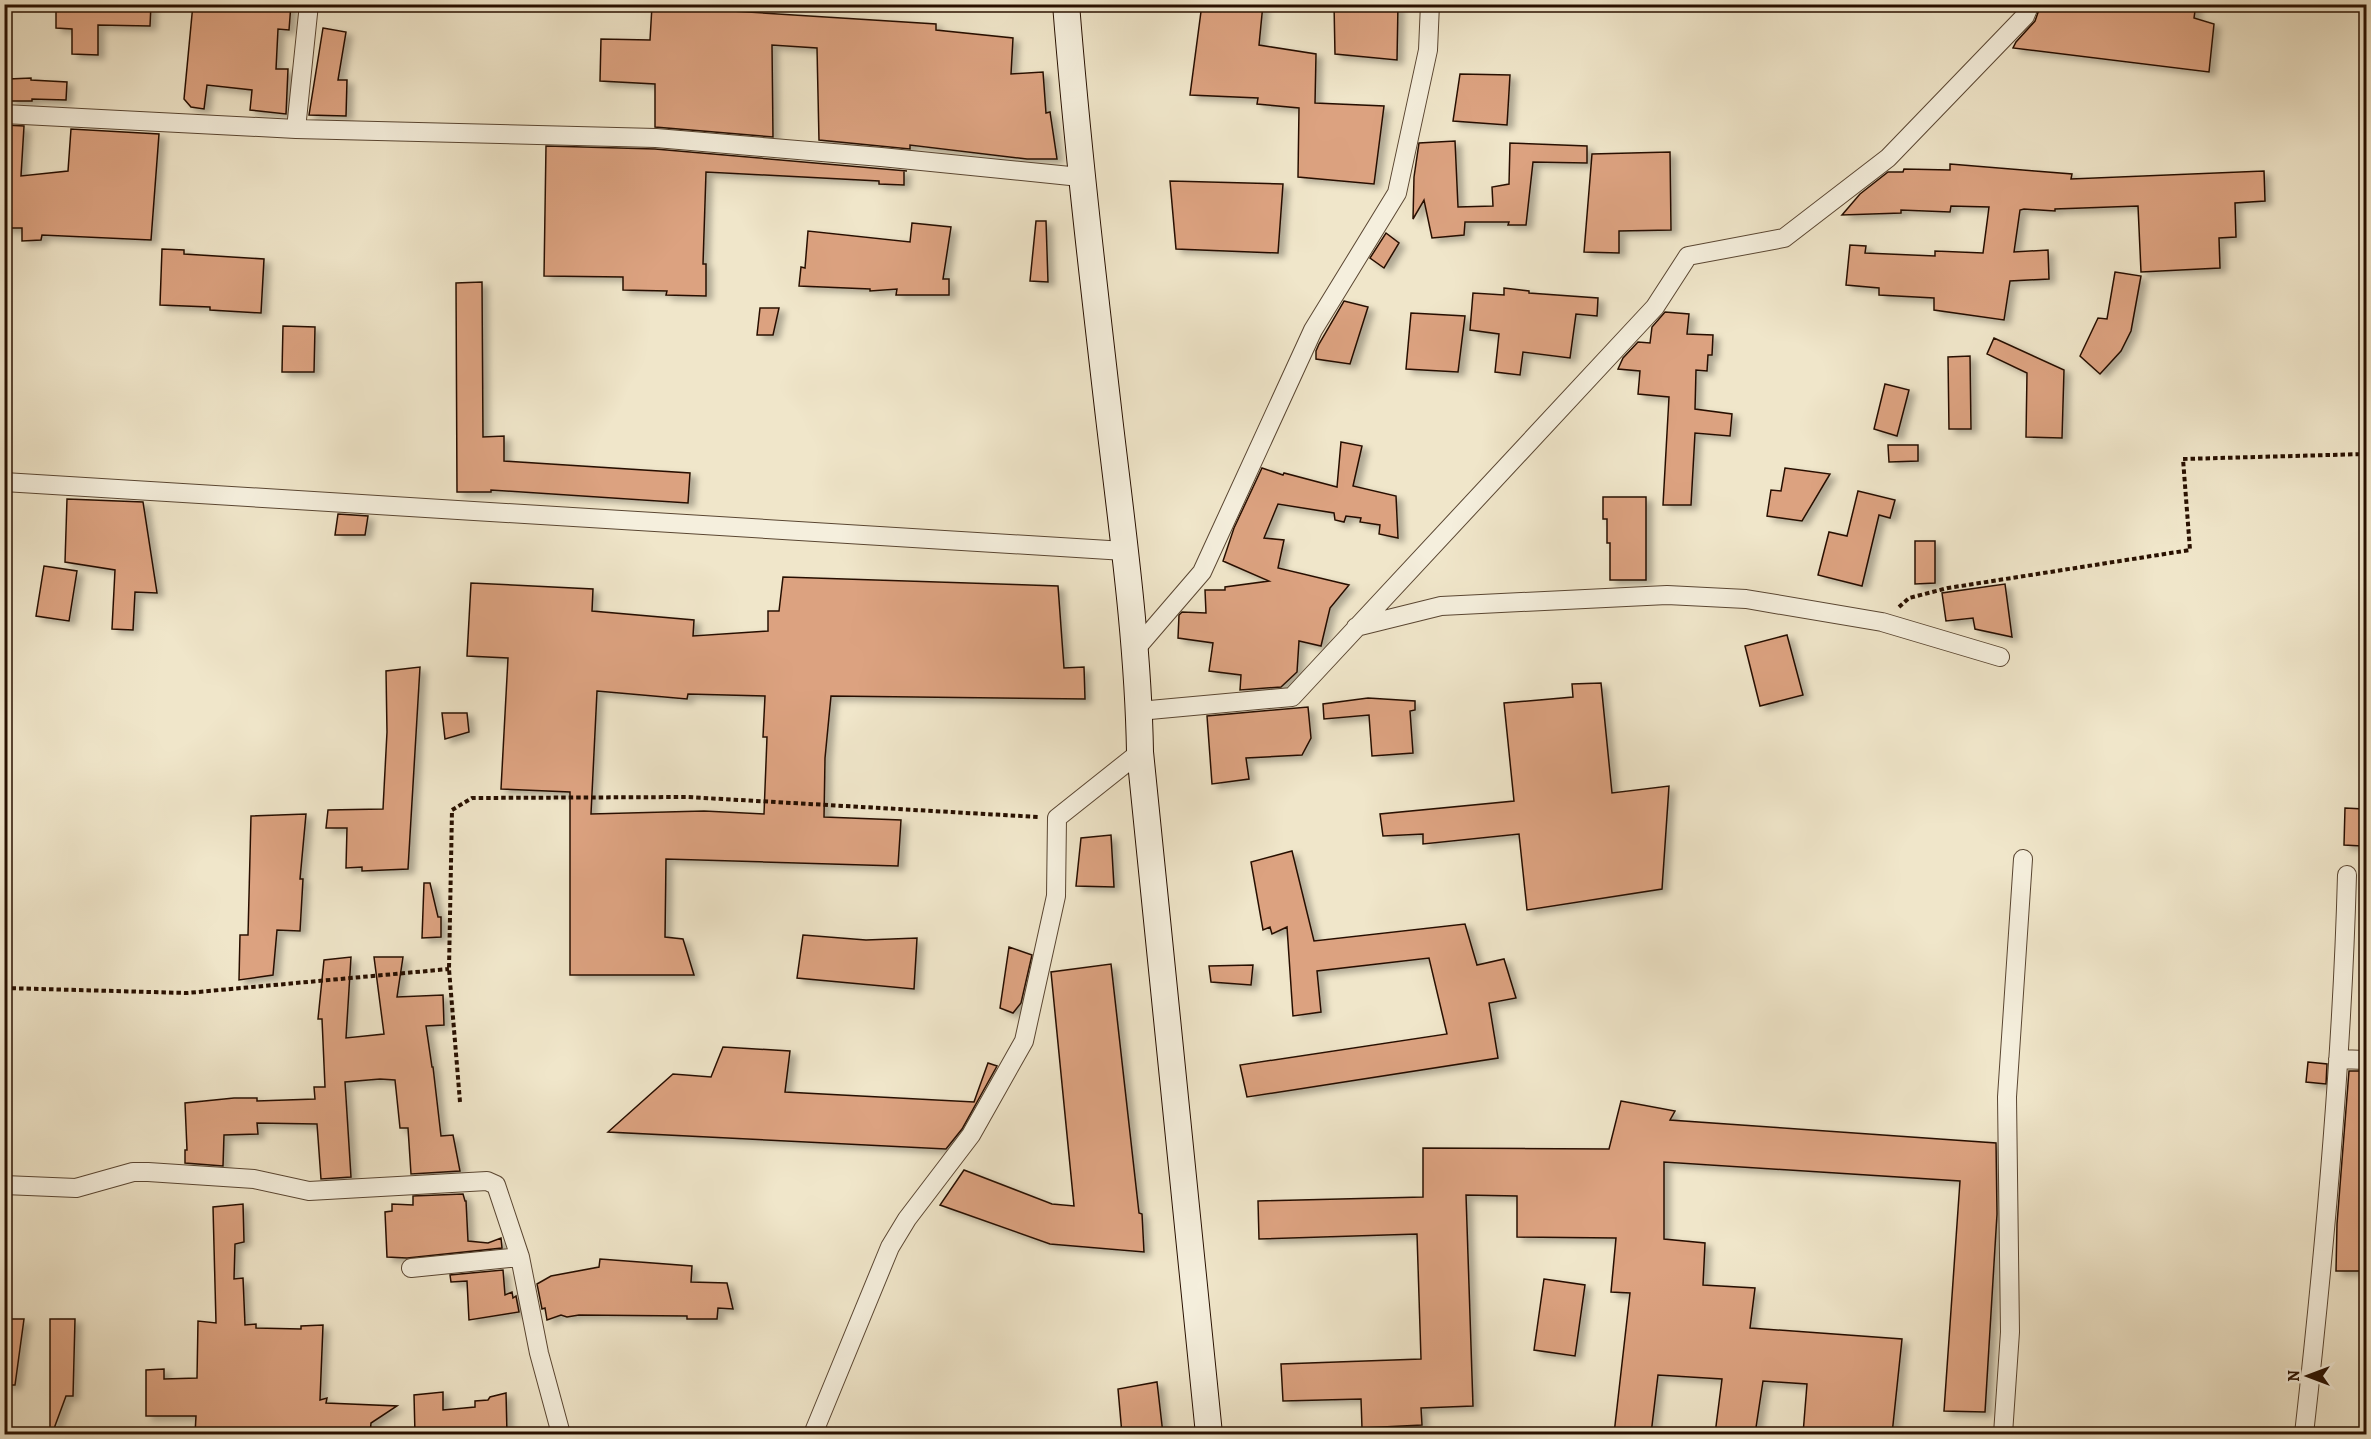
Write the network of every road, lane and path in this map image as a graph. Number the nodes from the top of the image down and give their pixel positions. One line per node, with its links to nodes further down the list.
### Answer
1 (309, 4): 6 (street)
2 (1066, 4): 7 (main road)
3 (1430, 4): 13 (street)
4 (2030, 4): 12 (street)
5 (4, 114): 6 (street)
6 (296, 129): 7 (street)
7 (1080, 177): 10 (main road)
8 (2367, 454): 11 (path)
9 (4, 482): 10 (street)
10 (1125, 551): 13 (main road)
11 (1882, 622): 12 (street); 14 (street)
12 (1356, 627): 15 (street)
13 (1134, 651): 15 (main road)
14 (2000, 657)
15 (1139, 711): 16 (main road)
16 (1140, 752): 17 (street); 30 (main road)
17 (1057, 818): 20 (path); 28 (street)
18 (2023, 859): 31 (street)
19 (2347, 875): 22 (street)
20 (449, 969): 21 (path); 24 (path)
21 (4, 988)
22 (2338, 1059): 23 (street); 32 (street)
23 (2367, 1060)
24 (460, 1102)
25 (4, 1185): 26 (street)
26 (520, 1257): 27 (street); 29 (street)
27 (411, 1268)
28 (820, 1433)
29 (561, 1434)
30 (1209, 1434)
31 (2003, 1434)
32 (2304, 1434)

